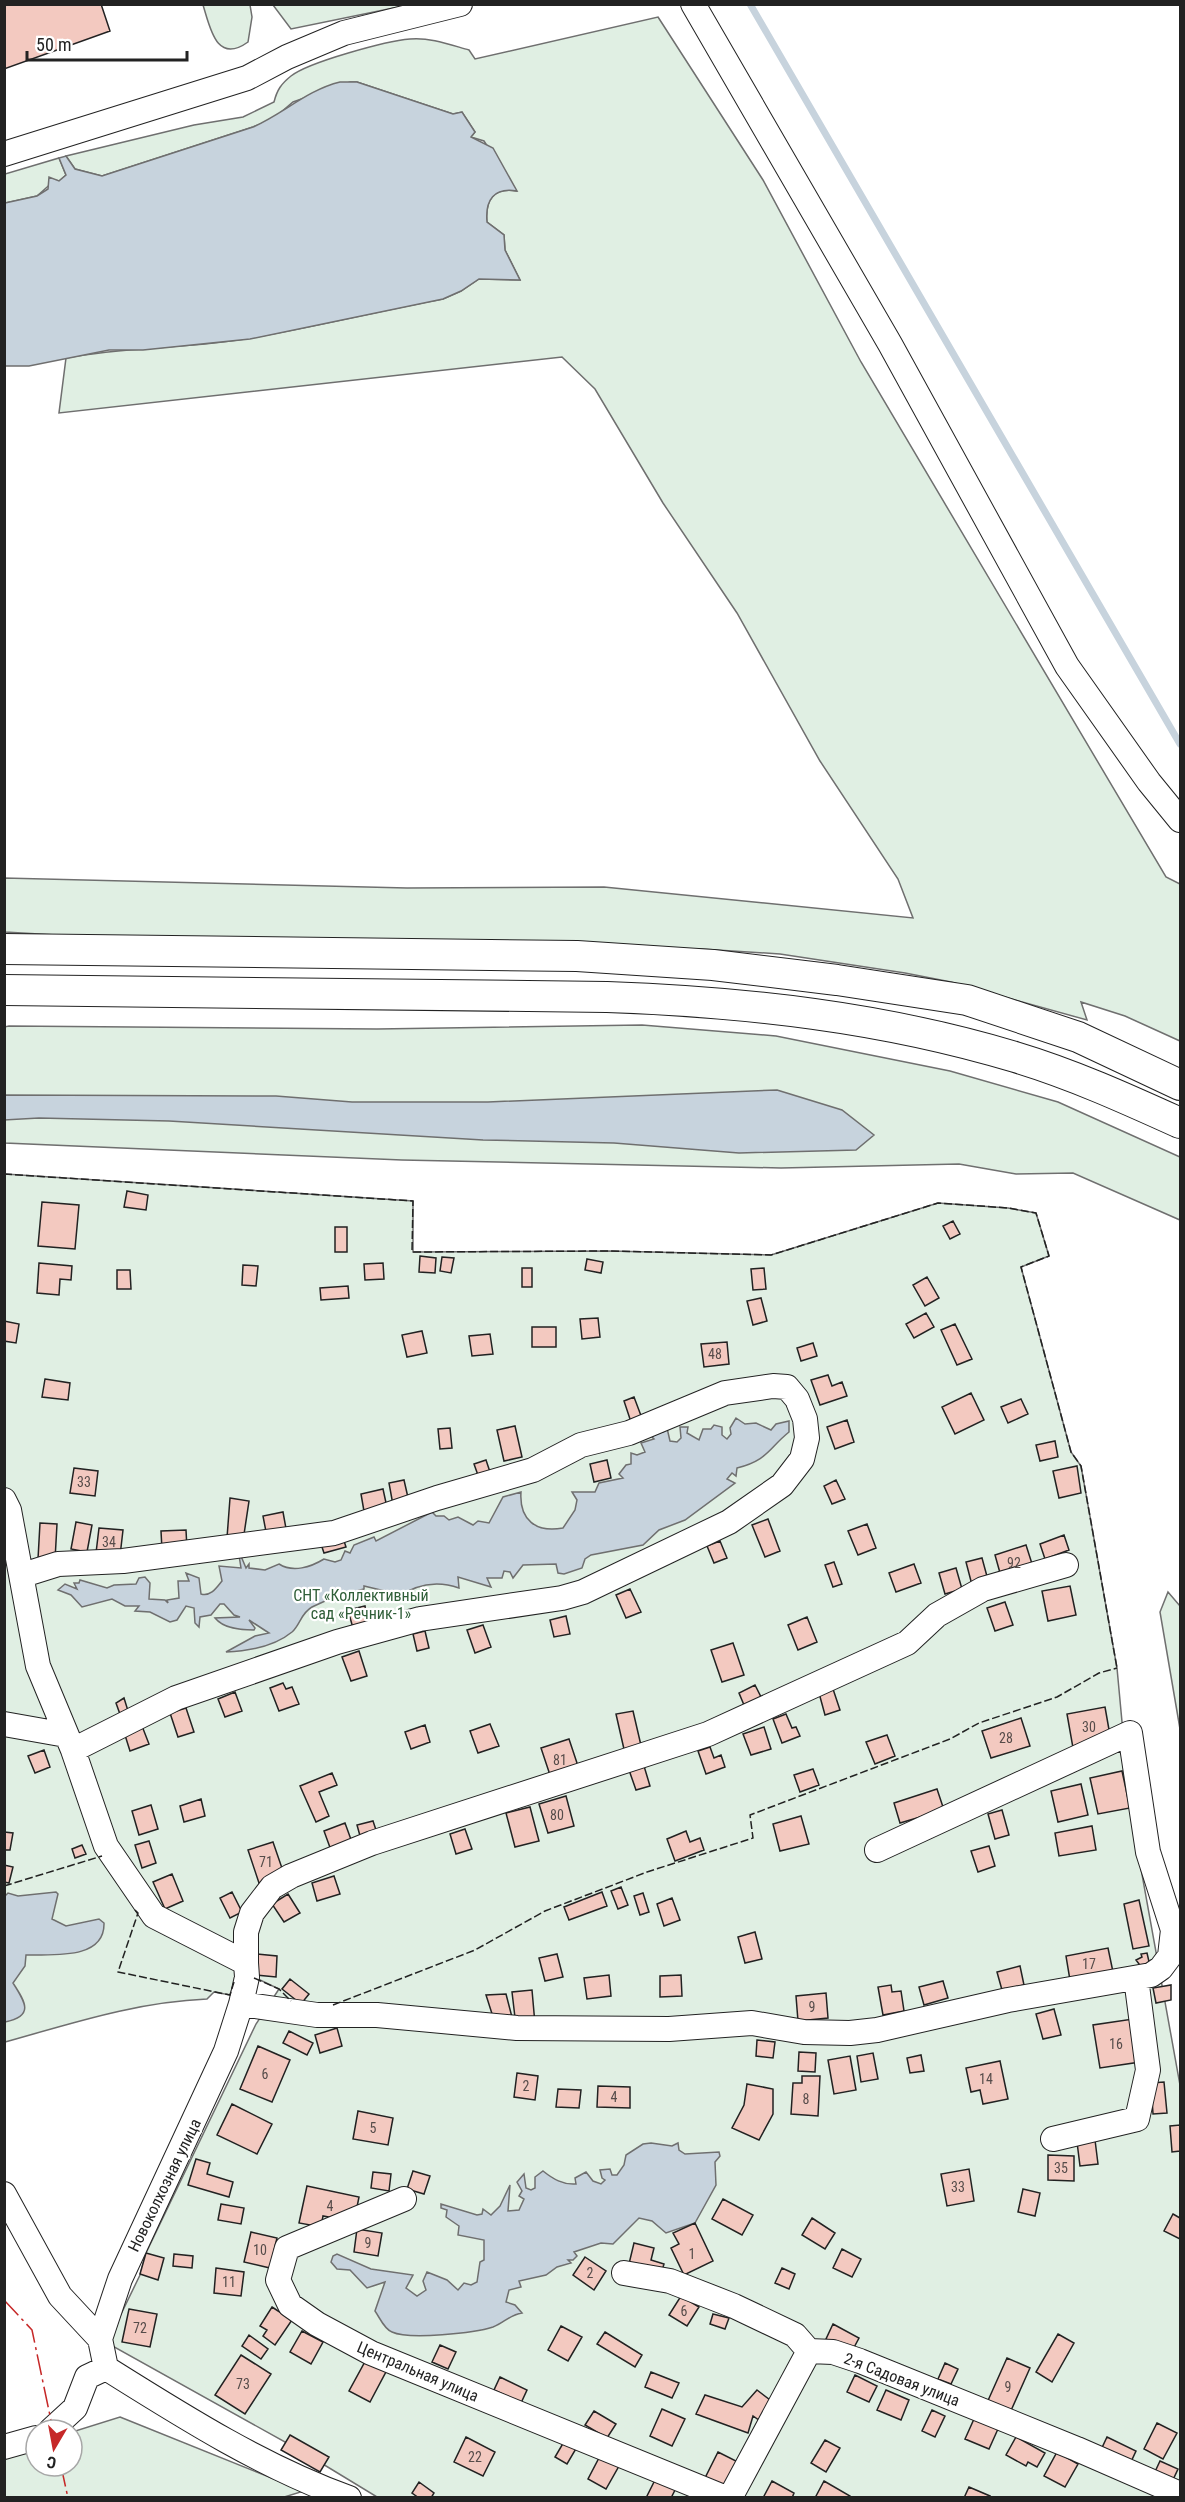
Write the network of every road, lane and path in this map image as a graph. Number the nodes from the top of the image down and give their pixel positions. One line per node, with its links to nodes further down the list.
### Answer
1 (460, 4): 3 (street)
2 (693, 4): 4 (street)
3 (4, 154)
4 (1180, 820)
5 (4, 949): 7 (main road)
6 (4, 990): 8 (main road)
7 (1180, 1085)
8 (1180, 1123)
9 (4, 1500): 11 (street)
10 (1066, 1565): 15 (street, Новоколхозная улица)
11 (23, 1575): 13 (street); 13 (street)
12 (4, 1724): 13 (street)
13 (70, 1743): 15 (street)
14 (877, 1850): 16 (street)
15 (246, 1962): 17 (street, Новоколхозная улица)
16 (1136, 1978): 17 (street); 18 (street)
17 (241, 2004): 22 (street, Новоколхозная улица)
18 (1053, 2139)
19 (4, 2194): 22 (street)
20 (404, 2199): 30 (street, Центральная улица)
21 (624, 2273): 23 (street)
22 (100, 2339): 24 (street)
23 (809, 2351): 28 (street, 2-я Садовая улица); 30 (street)
24 (106, 2368): 25 (street); 29 (street)
25 (64, 2418)
26 (24, 2441): 27 (street)
27 (4, 2447)
28 (1180, 2494)
29 (349, 2498)
30 (728, 2498)

